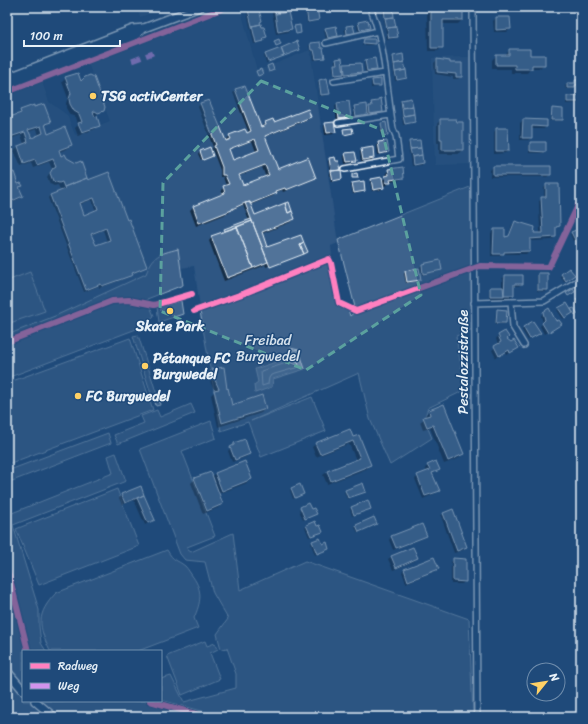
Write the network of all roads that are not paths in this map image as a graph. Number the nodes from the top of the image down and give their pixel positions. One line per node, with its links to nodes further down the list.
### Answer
1 (200, 7): 4 (main road)
2 (370, 7): 5 (street)
3 (473, 7): 16 (street, Pestalozzistraße)
4 (144, 28): 8 (main road); 10 (main road)
5 (378, 31): 6 (street); 7 (street)
6 (326, 43)
7 (385, 73): 9 (street); 11 (street)
8 (7, 78)
9 (334, 81)
10 (7, 85)
11 (390, 116): 12 (street); 13 (street)
12 (338, 123)
13 (345, 169)
14 (581, 279): 15 (street)
15 (511, 302): 16 (street); 17 (street)
16 (474, 303): 22 (street, Pestalozzistraße)
17 (524, 345)
18 (7, 671): 19 (main road)
19 (22, 689)
20 (36, 702): 21 (main road)
21 (54, 717)
22 (477, 717)

